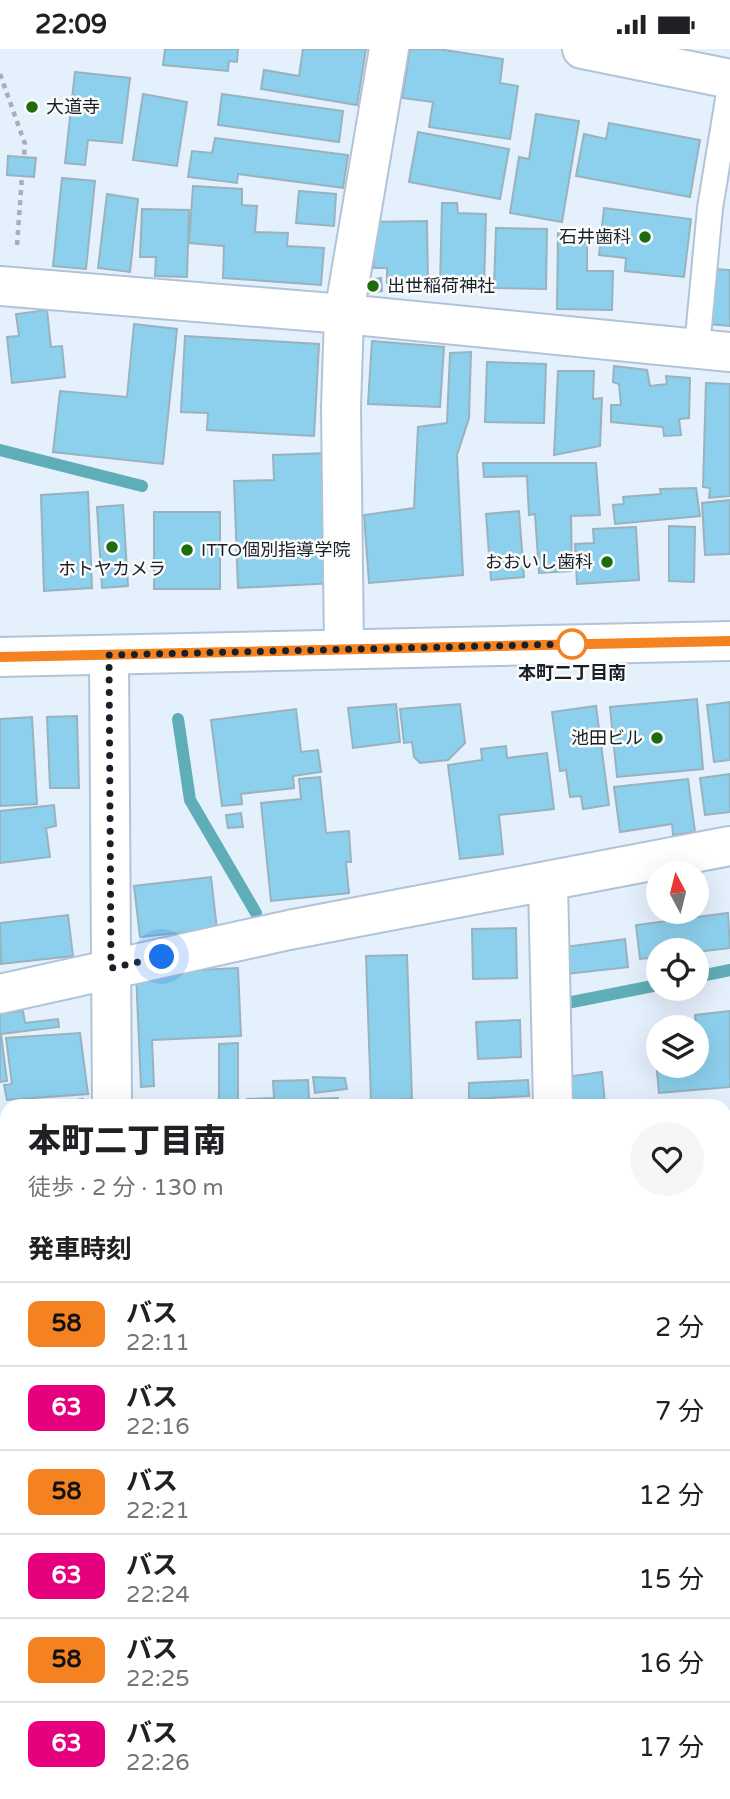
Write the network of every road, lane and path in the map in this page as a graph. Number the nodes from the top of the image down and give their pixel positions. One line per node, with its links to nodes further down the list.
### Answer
1 (389, 49): 9 (street)
2 (582, 49): 4 (street)
3 (0, 74): 6 (path)
4 (730, 79)
5 (730, 87): 10 (lane)
6 (24, 157)
7 (22, 176): 8 (path)
8 (7, 287): 9 (street)
9 (344, 314): 10 (street); 12 (street)
10 (714, 350)
11 (730, 641): 12 (street)
12 (345, 648): 13 (street)
13 (109, 655): 14 (street); 17 (street)
14 (0, 657)
15 (730, 846): 16 (street)
16 (548, 883): 17 (street); 20 (street)
17 (111, 968): 18 (street); 19 (street)
18 (0, 994)
19 (112, 1099)
20 (553, 1099)

